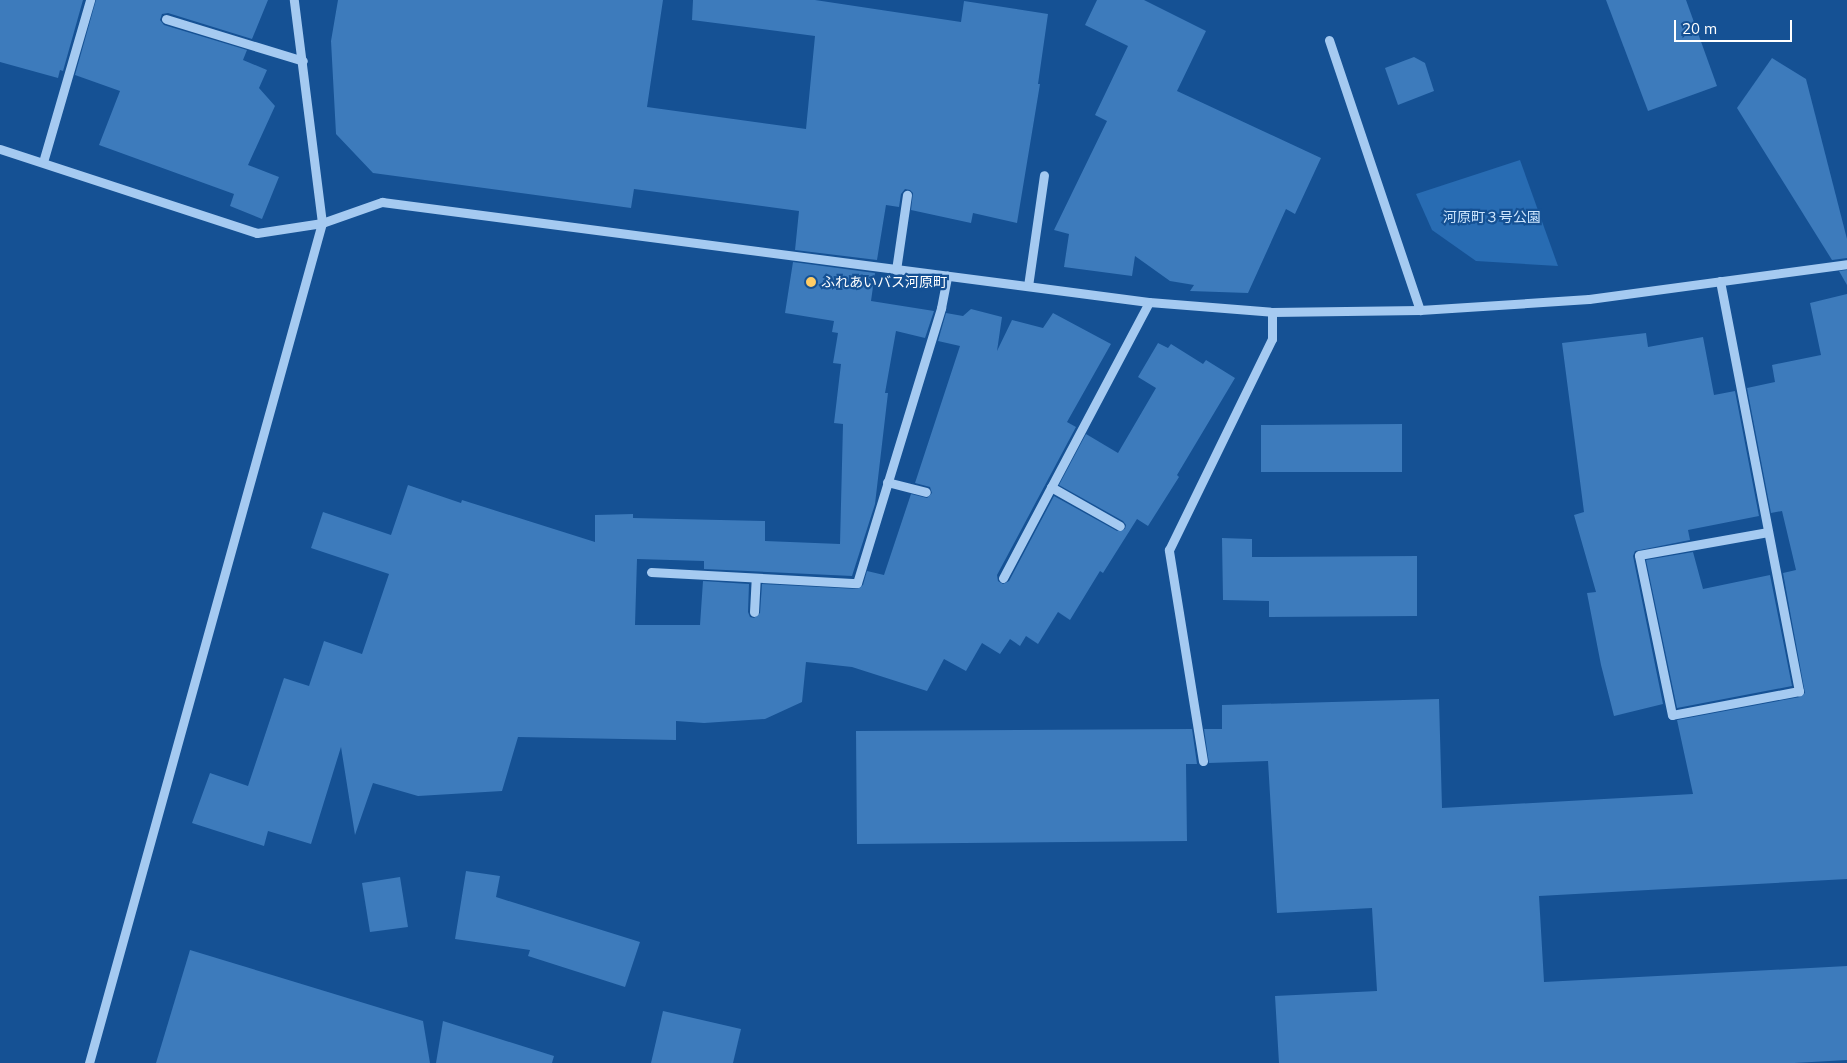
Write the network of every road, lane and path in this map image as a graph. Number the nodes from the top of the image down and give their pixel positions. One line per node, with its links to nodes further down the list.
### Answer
1 (90, 0): 7 (street)
2 (294, 0): 5 (street)
3 (166, 18): 5 (street)
4 (1329, 40): 17 (street)
5 (303, 61): 10 (street)
6 (0, 149): 7 (street)
7 (43, 162): 10 (street)
8 (1044, 175): 15 (street)
9 (907, 194): 12 (street)
10 (322, 223): 12 (street); 29 (street)
11 (1847, 264): 14 (street)
12 (896, 270): 13 (street)
13 (947, 276): 15 (street); 19 (street)
14 (1720, 282): 17 (street); 23 (street)
15 (1028, 286): 16 (street)
16 (1149, 302): 18 (street); 20 (street)
17 (1420, 310): 18 (street)
18 (1272, 312): 28 (street)
19 (887, 482): 21 (street); 25 (street)
20 (1051, 487): 22 (street); 26 (street)
21 (926, 492)
22 (1120, 526)
23 (1768, 532): 23 (street)
24 (651, 572): 25 (street)
25 (756, 578): 27 (street)
26 (1003, 578)
27 (754, 612)
28 (1203, 761)
29 (89, 1063)

